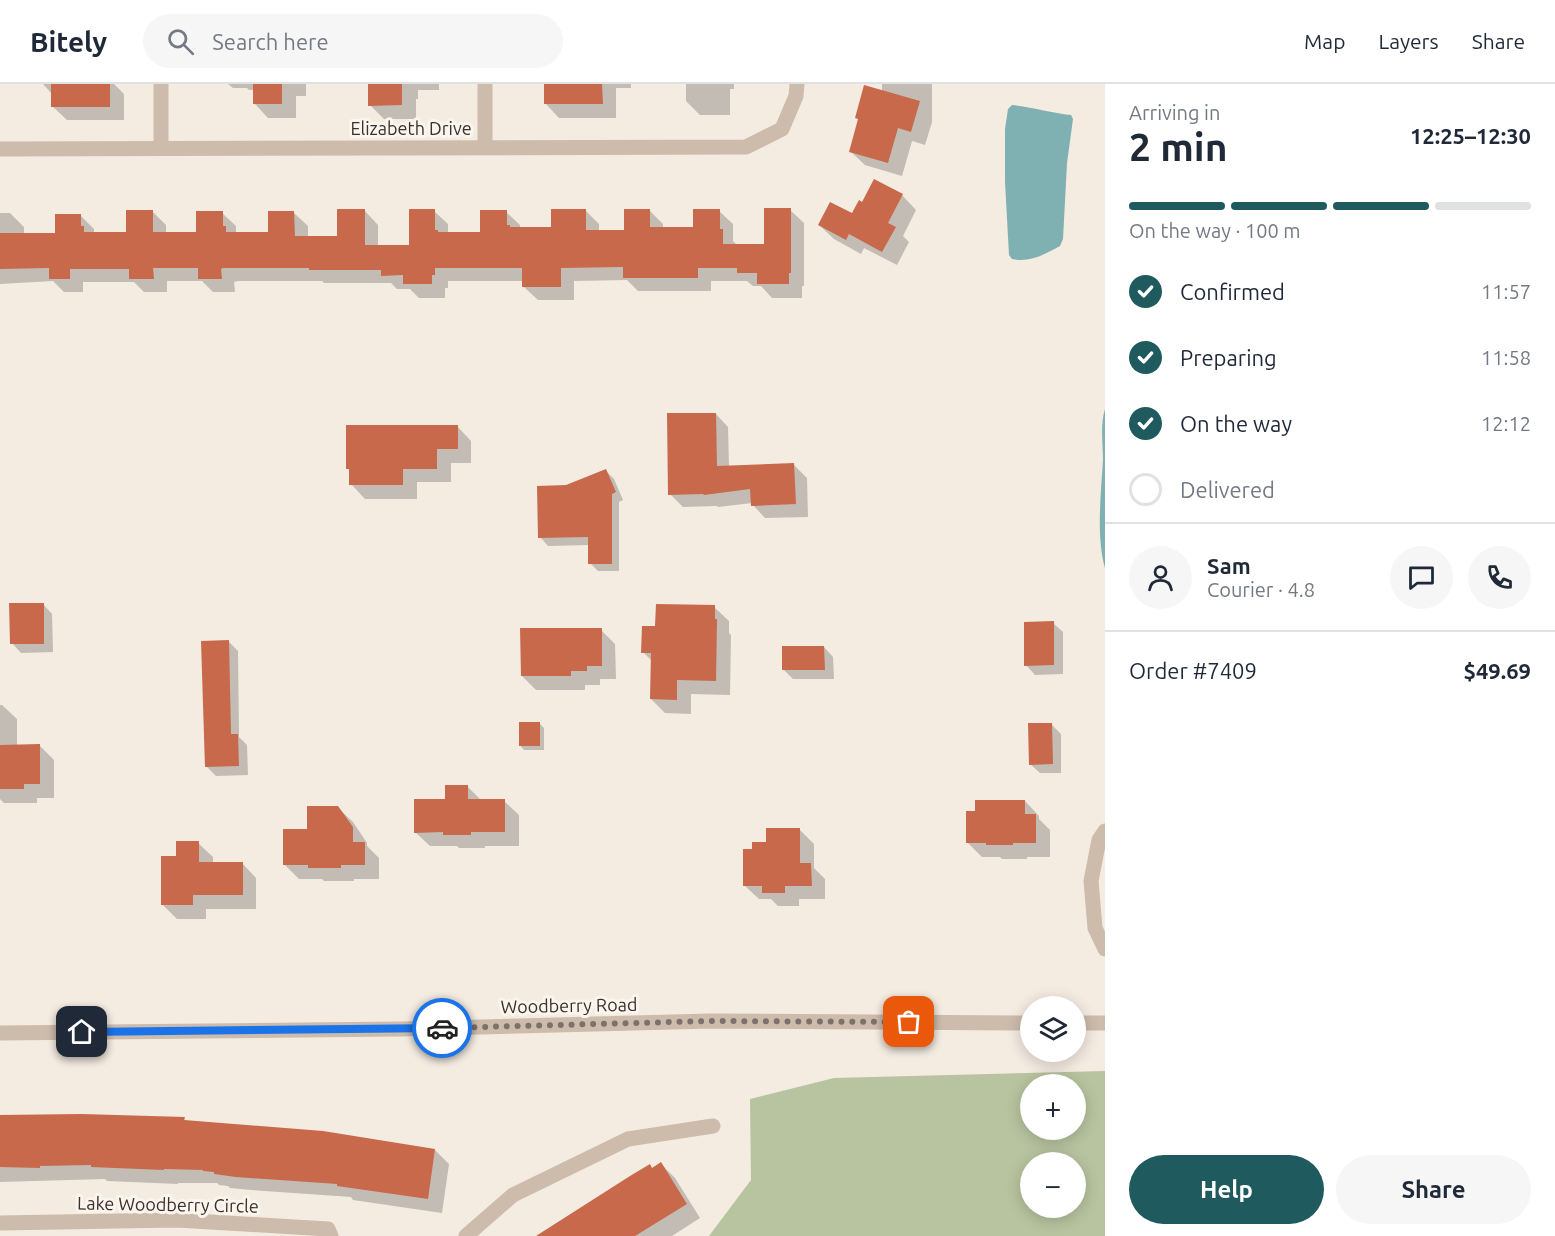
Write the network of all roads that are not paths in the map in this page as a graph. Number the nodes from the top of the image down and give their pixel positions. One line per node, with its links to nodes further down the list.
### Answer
1 (161, 84): 4 (street)
2 (485, 84): 5 (street)
3 (797, 90): 5 (street, Elizabeth Drive)
4 (160, 148): 5 (street, Elizabeth Drive); 6 (street, Elizabeth Drive)
5 (485, 148)
6 (0, 149)
7 (1105, 831): 8 (street)
8 (1105, 949)
9 (1020, 1023): 12 (street, Woodberry Road)
10 (1086, 1023): 11 (street)
11 (1105, 1023)
12 (0, 1033)
13 (713, 1126): 16 (street)
14 (0, 1222): 15 (street, Lake Woodberry Circle)
15 (331, 1236)
16 (466, 1236)

